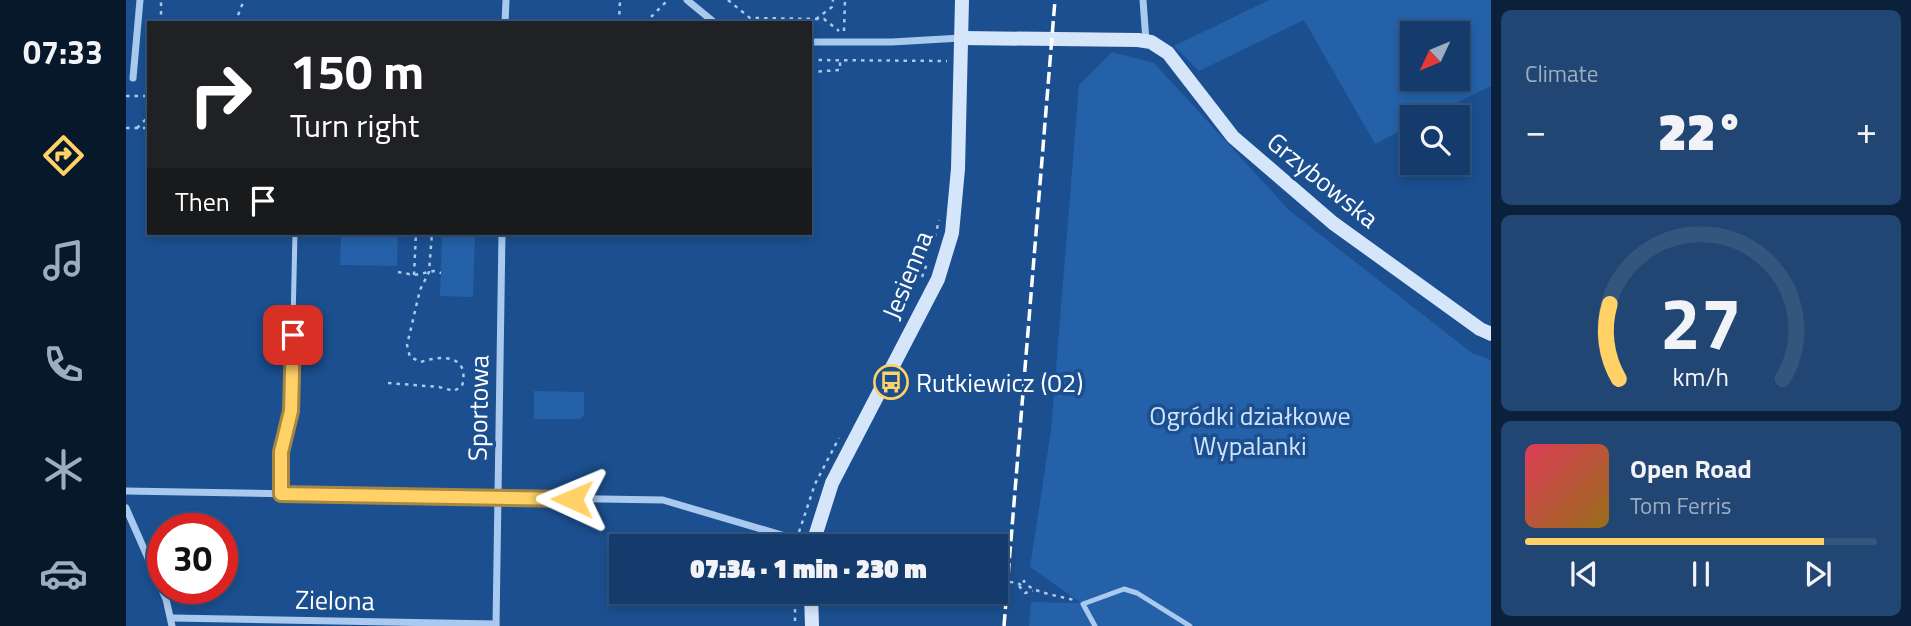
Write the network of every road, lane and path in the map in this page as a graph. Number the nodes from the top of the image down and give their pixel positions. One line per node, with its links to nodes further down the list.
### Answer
1 (140, 0): 20 (street)
2 (161, 0): 14 (path)
3 (244, 0): 15 (path)
4 (506, 0): 16 (street)
5 (620, 0): 17 (path)
6 (668, 0): 18 (path)
7 (687, 0): 19 (street)
8 (728, 0): 13 (path)
9 (832, 0): 13 (path)
10 (845, 0): 13 (path)
11 (962, 0): 22 (street, Jesienna)
12 (1143, 0): 23 (street)
13 (816, 19)
14 (161, 21)
15 (236, 21)
16 (505, 21)
17 (619, 21)
18 (647, 21)
19 (713, 21)
20 (138, 22): 21 (path); 29 (street)
21 (147, 22)
22 (962, 38): 23 (street); 24 (street); 58 (street, Jesienna)
23 (1146, 41): 49 (street, Grzybowska)
24 (812, 42)
25 (947, 55): 27 (path)
26 (812, 60): 27 (path)
27 (840, 60): 28 (path)
28 (812, 72)
29 (133, 78)
30 (126, 96): 31 (path)
31 (147, 96)
32 (147, 118): 34 (path)
33 (126, 128): 34 (path)
34 (137, 128): 35 (path)
35 (147, 128)
36 (941, 209): 41 (path)
37 (295, 235): 53 (lane)
38 (416, 235): 47 (path)
39 (432, 235): 45 (path)
40 (502, 235): 54 (street, Sportowa)
41 (935, 241)
42 (931, 251): 48 (path)
43 (441, 267): 45 (path)
44 (398, 272): 47 (path)
45 (432, 272): 46 (path); 47 (path); 50 (path)
46 (441, 273)
47 (414, 275)
48 (920, 283)
49 (1491, 334)
50 (388, 383)
51 (841, 435): 56 (path)
52 (126, 491): 53 (street)
53 (281, 494): 54 (street)
54 (498, 498): 57 (street); 66 (street, Sportowa)
55 (126, 508): 65 (street)
56 (799, 532)
57 (787, 534)
58 (815, 534)
59 (1008, 582): 60 (path)
60 (1019, 586): 61 (path); 61 (path)
61 (1034, 591): 64 (path)
62 (794, 604): 67 (path)
63 (811, 604): 68 (street)
64 (1083, 604): 69 (lane); 70 (lane)
65 (172, 622): 66 (street, Zielona)
66 (496, 625)
67 (795, 626)
68 (812, 626)
69 (1095, 626)
70 (1191, 626)

